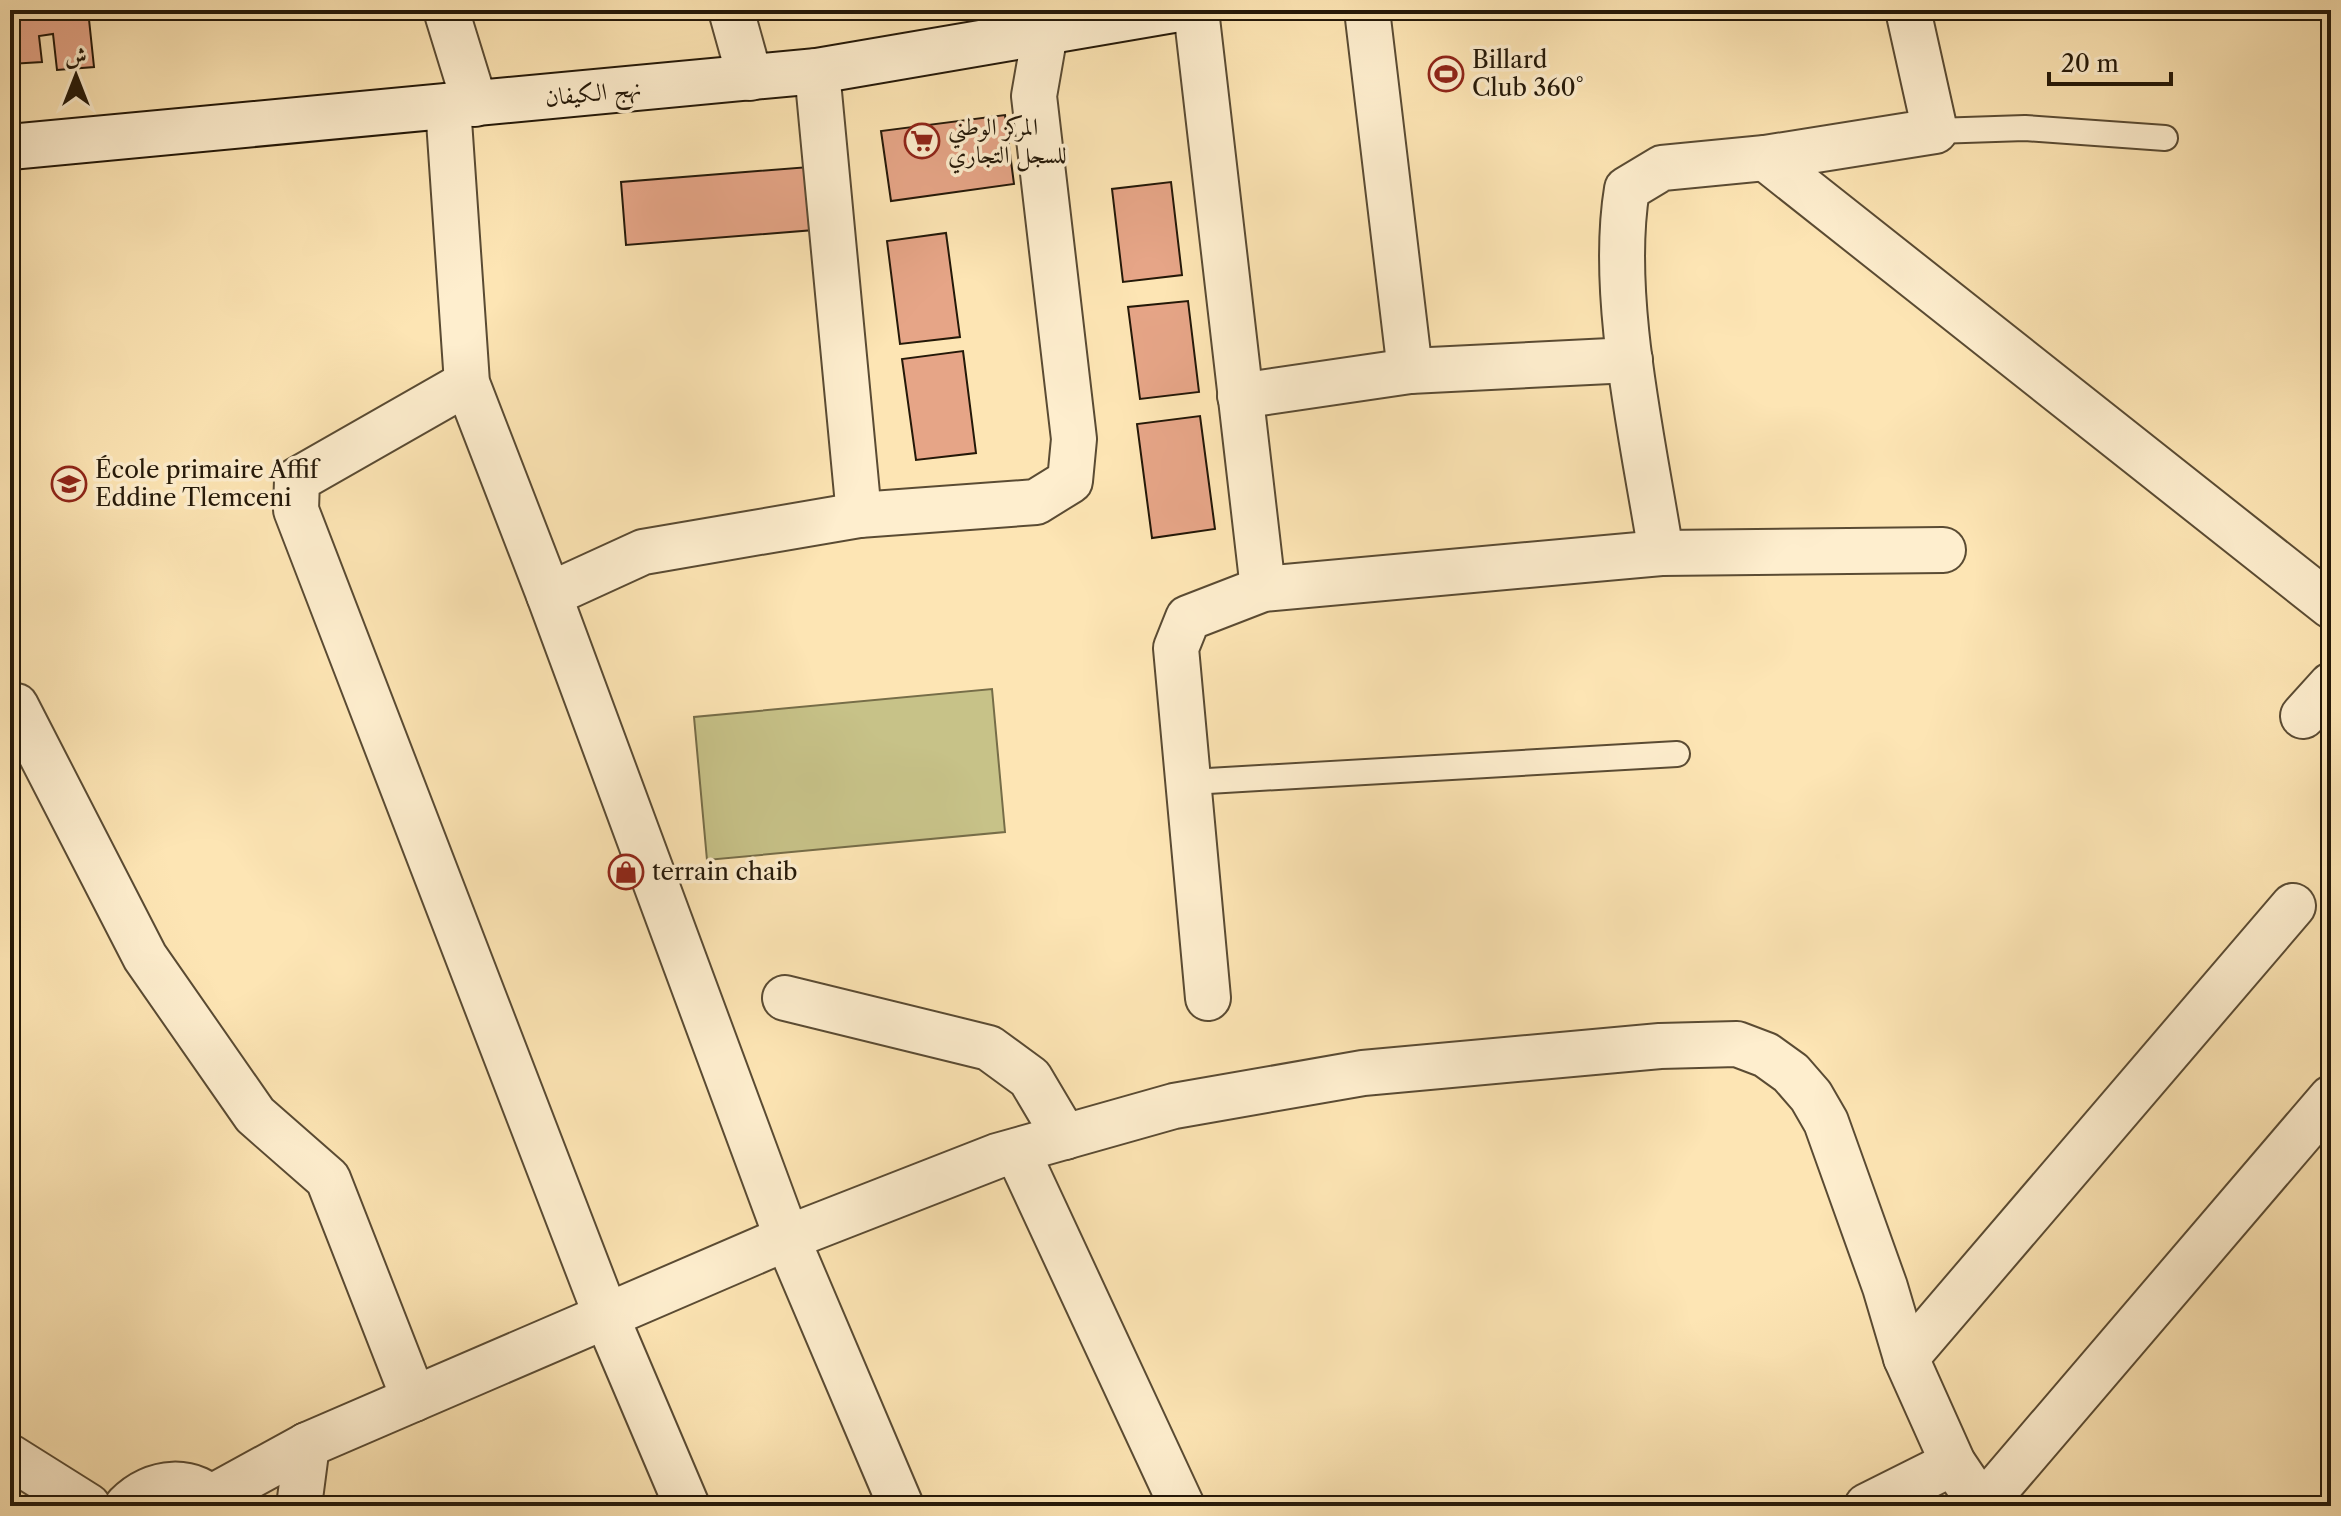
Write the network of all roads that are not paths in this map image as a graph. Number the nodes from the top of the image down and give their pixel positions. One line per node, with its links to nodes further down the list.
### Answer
1 (446, 10): 10 (street)
2 (731, 10): 9 (street)
3 (1173, 10): 7 (street, نهج الكيفان)
4 (1196, 10): 18 (street)
5 (1367, 10): 16 (street)
6 (1908, 10): 11 (street)
7 (1047, 20): 8 (street, نهج الكيفان); 19 (street)
8 (817, 71): 9 (street, نهج الكيفان); 19 (street)
9 (750, 78): 10 (street, نهج الكيفان)
10 (462, 105): 13 (street, نهج الكيفان); 17 (street)
11 (1935, 131): 12 (lane); 14 (street)
12 (2165, 138)
13 (10, 147)
14 (1765, 158): 15 (street); 24 (street)
15 (1630, 360): 16 (street); 21 (street)
16 (1410, 371): 18 (street)
17 (467, 383): 23 (street); 35 (street)
18 (1240, 396): 22 (street)
19 (859, 515): 23 (street)
20 (1943, 550): 21 (street)
21 (1661, 553): 22 (street)
22 (1263, 589): 27 (street)
23 (549, 595): 34 (street)
24 (2331, 606)
25 (10, 705): 37 (street)
26 (1677, 754): 27 (lane)
27 (1191, 782): 30 (street)
28 (2293, 906): 36 (street)
29 (785, 998): 32 (street)
30 (1208, 998)
31 (2331, 1098): 49 (street)
32 (1065, 1137): 33 (street); 36 (street)
33 (1017, 1151): 34 (street); 47 (street)
34 (787, 1238): 35 (street); 46 (street)
35 (607, 1318): 37 (street); 45 (street)
36 (1906, 1358): 40 (street)
37 (414, 1399): 38 (street)
38 (307, 1445): 41 (street); 44 (street)
39 (10, 1457): 42 (street)
40 (1953, 1463): 48 (street); 49 (street)
41 (215, 1502): 43 (street)
42 (88, 1506)
43 (127, 1506)
44 (299, 1506)
45 (687, 1506)
46 (901, 1506)
47 (1182, 1506)
48 (1867, 1506)
49 (1982, 1506)

